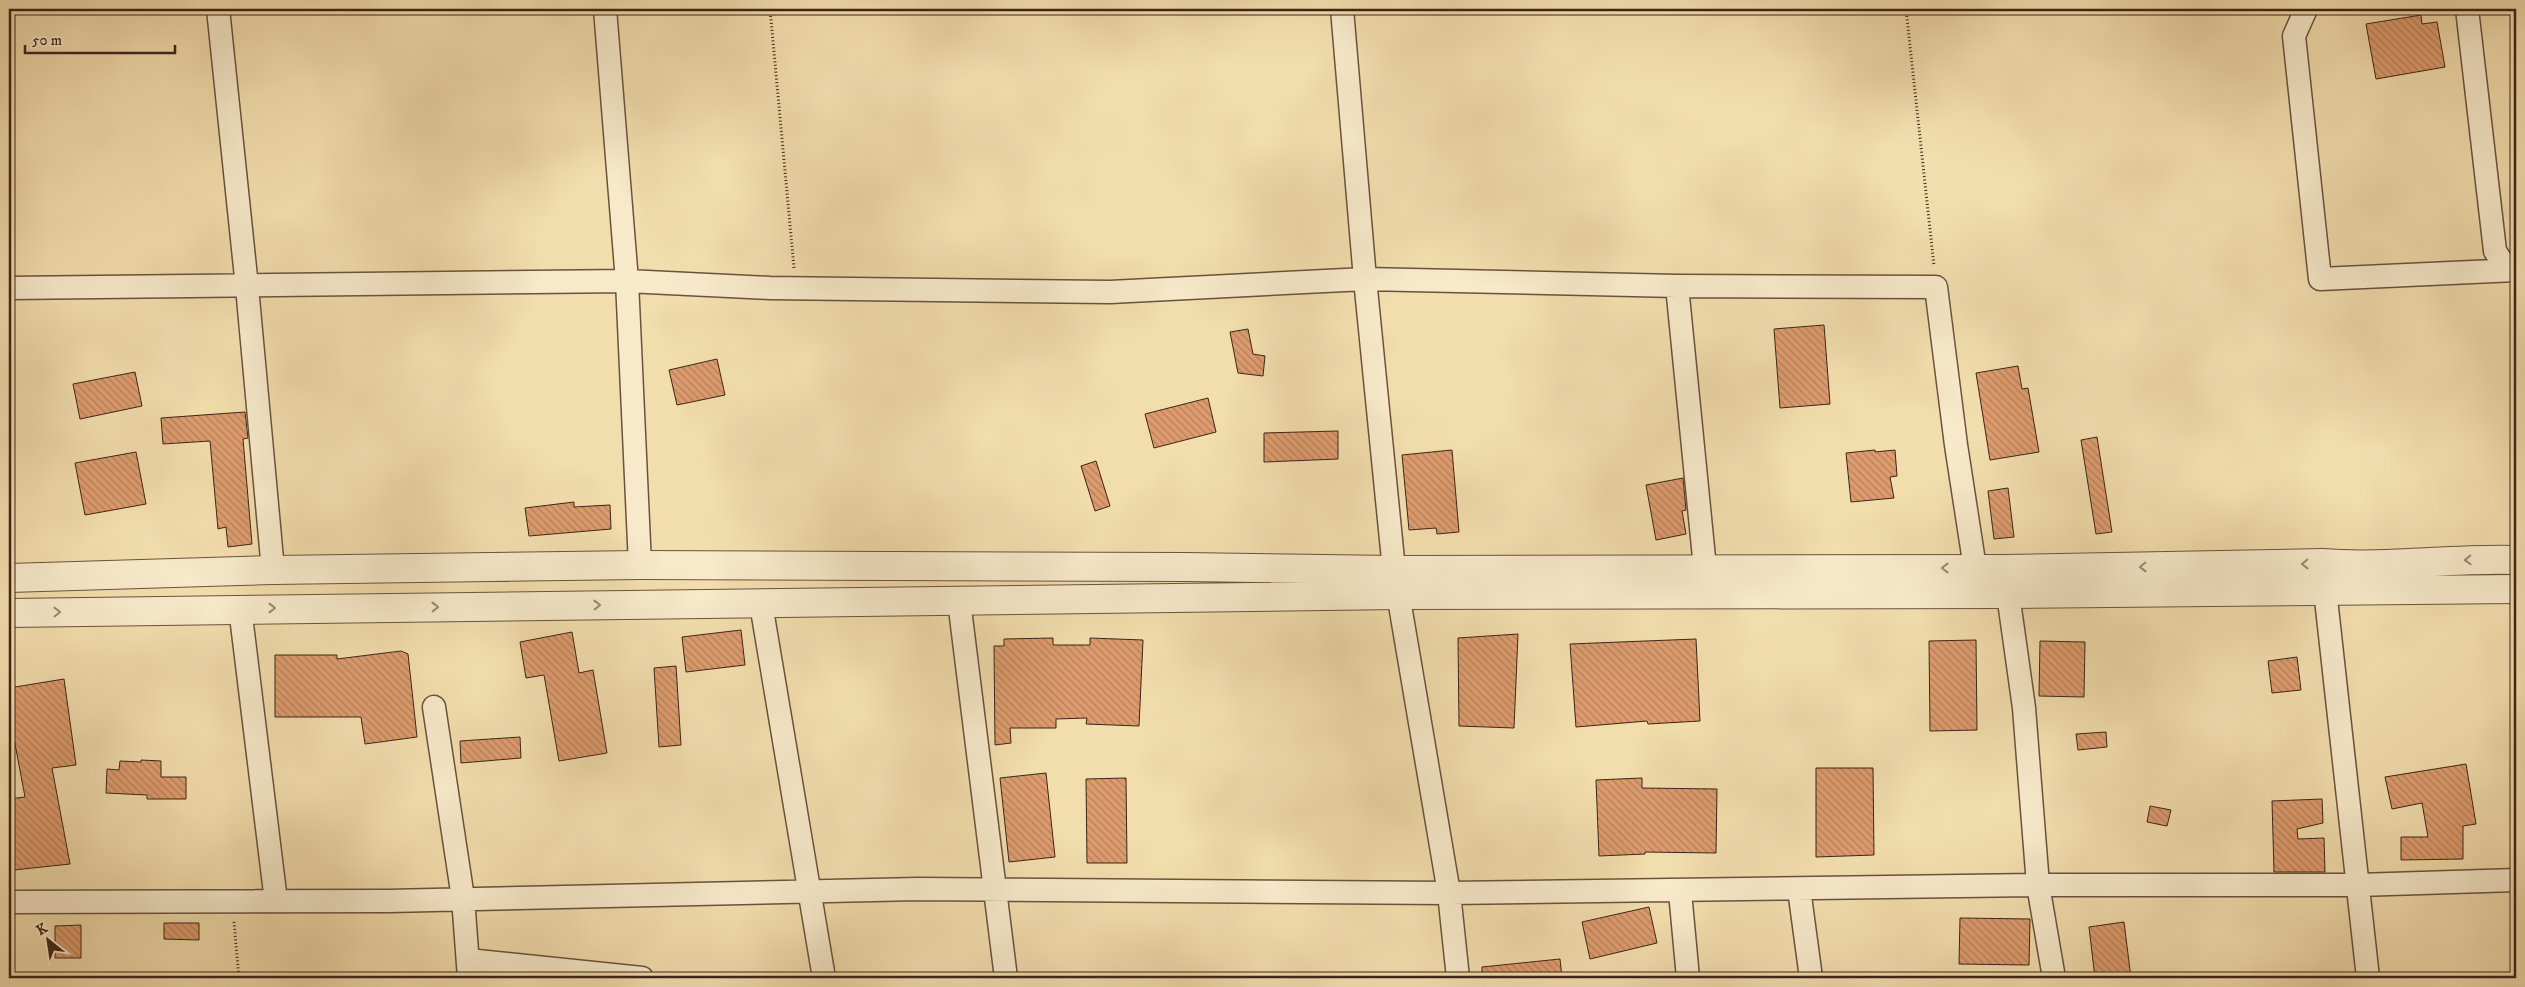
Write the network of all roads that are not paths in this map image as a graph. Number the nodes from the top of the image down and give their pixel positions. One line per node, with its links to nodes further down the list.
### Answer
1 (218, 9): 9 (street)
2 (605, 9): 8 (street)
3 (1342, 9): 7 (street)
4 (2306, 9): 6 (street)
5 (2467, 9): 6 (street)
6 (2512, 270)
7 (1365, 279): 8 (street); 10 (street); 18 (street)
8 (627, 281): 9 (street); 13 (street)
9 (247, 286): 11 (street); 16 (street)
10 (1677, 286): 14 (street); 15 (street)
11 (9, 288)
12 (2516, 560): 15 (street, one-way to 15)
13 (640, 565): 16 (street); 18 (street)
14 (1705, 568): 15 (street, one-way to 14); 18 (street)
15 (1975, 568)
16 (273, 570): 17 (street)
17 (9, 578)
18 (1396, 583): 21 (street); 22 (street); 34 (street)
19 (2516, 588): 20 (street)
20 (2325, 590): 21 (street); 29 (street)
21 (2008, 594): 28 (street)
22 (959, 601): 23 (street); 31 (street)
23 (762, 604): 24 (street, one-way to 23); 32 (street)
24 (240, 608): 25 (street, one-way to 24); 36 (street)
25 (9, 613)
26 (434, 707): 35 (street)
27 (2516, 880): 29 (street)
28 (2038, 885): 29 (street); 30 (street); 45 (street)
29 (2358, 885): 46 (street)
30 (1799, 889): 33 (street); 44 (street)
31 (995, 890): 32 (street); 34 (street); 41 (street)
32 (809, 891): 35 (street); 40 (street)
33 (1680, 892): 34 (street); 43 (street)
34 (1449, 893): 42 (street)
35 (463, 898): 36 (street); 38 (street)
36 (276, 901): 37 (street)
37 (9, 902)
38 (468, 969): 39 (street)
39 (642, 978)
40 (824, 978)
41 (1006, 978)
42 (1458, 978)
43 (1688, 978)
44 (1811, 978)
45 (2054, 978)
46 (2368, 978)

